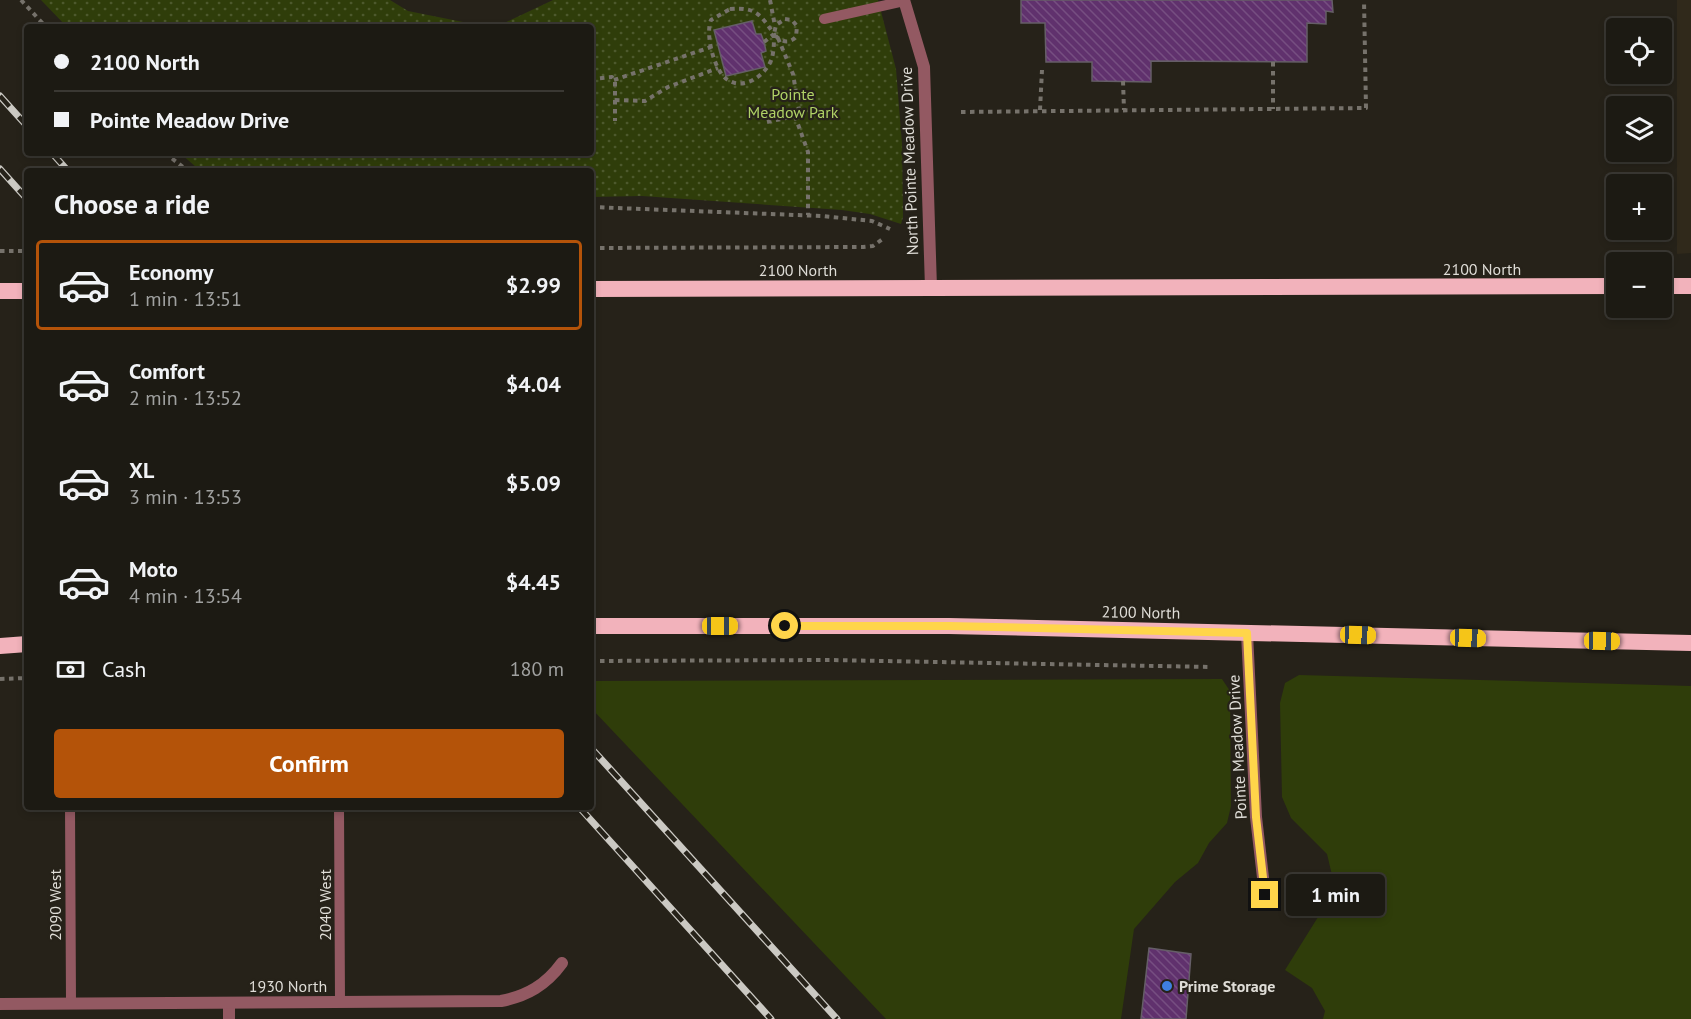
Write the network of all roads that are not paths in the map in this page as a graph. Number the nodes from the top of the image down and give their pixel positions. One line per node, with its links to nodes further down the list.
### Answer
1 (904, 1): 2 (lane); 6 (street, North Pointe Meadow Drive)
2 (824, 19)
3 (1606, 286): 6 (highway, 2100 North)
4 (1672, 286): 5 (highway)
5 (1691, 286)
6 (931, 288): 7 (highway, 2100 North)
7 (594, 289)
8 (0, 291): 9 (highway)
9 (24, 291)
10 (594, 626): 11 (highway, 2100 North)
11 (1247, 633): 12 (highway, 2100 North); 17 (street, Pointe Meadow Drive)
12 (1691, 643)
13 (24, 644): 14 (highway)
14 (0, 646)
15 (70, 810): 22 (lane, 2090 West)
16 (339, 810): 19 (lane, 2040 West)
17 (1265, 895)
18 (562, 963): 19 (street, 1930 North)
19 (340, 1002): 20 (street, 1930 North)
20 (229, 1003): 22 (street, 1930 North); 23 (street)
21 (0, 1004): 22 (street, 1930 North)
22 (71, 1004)
23 (229, 1019)

